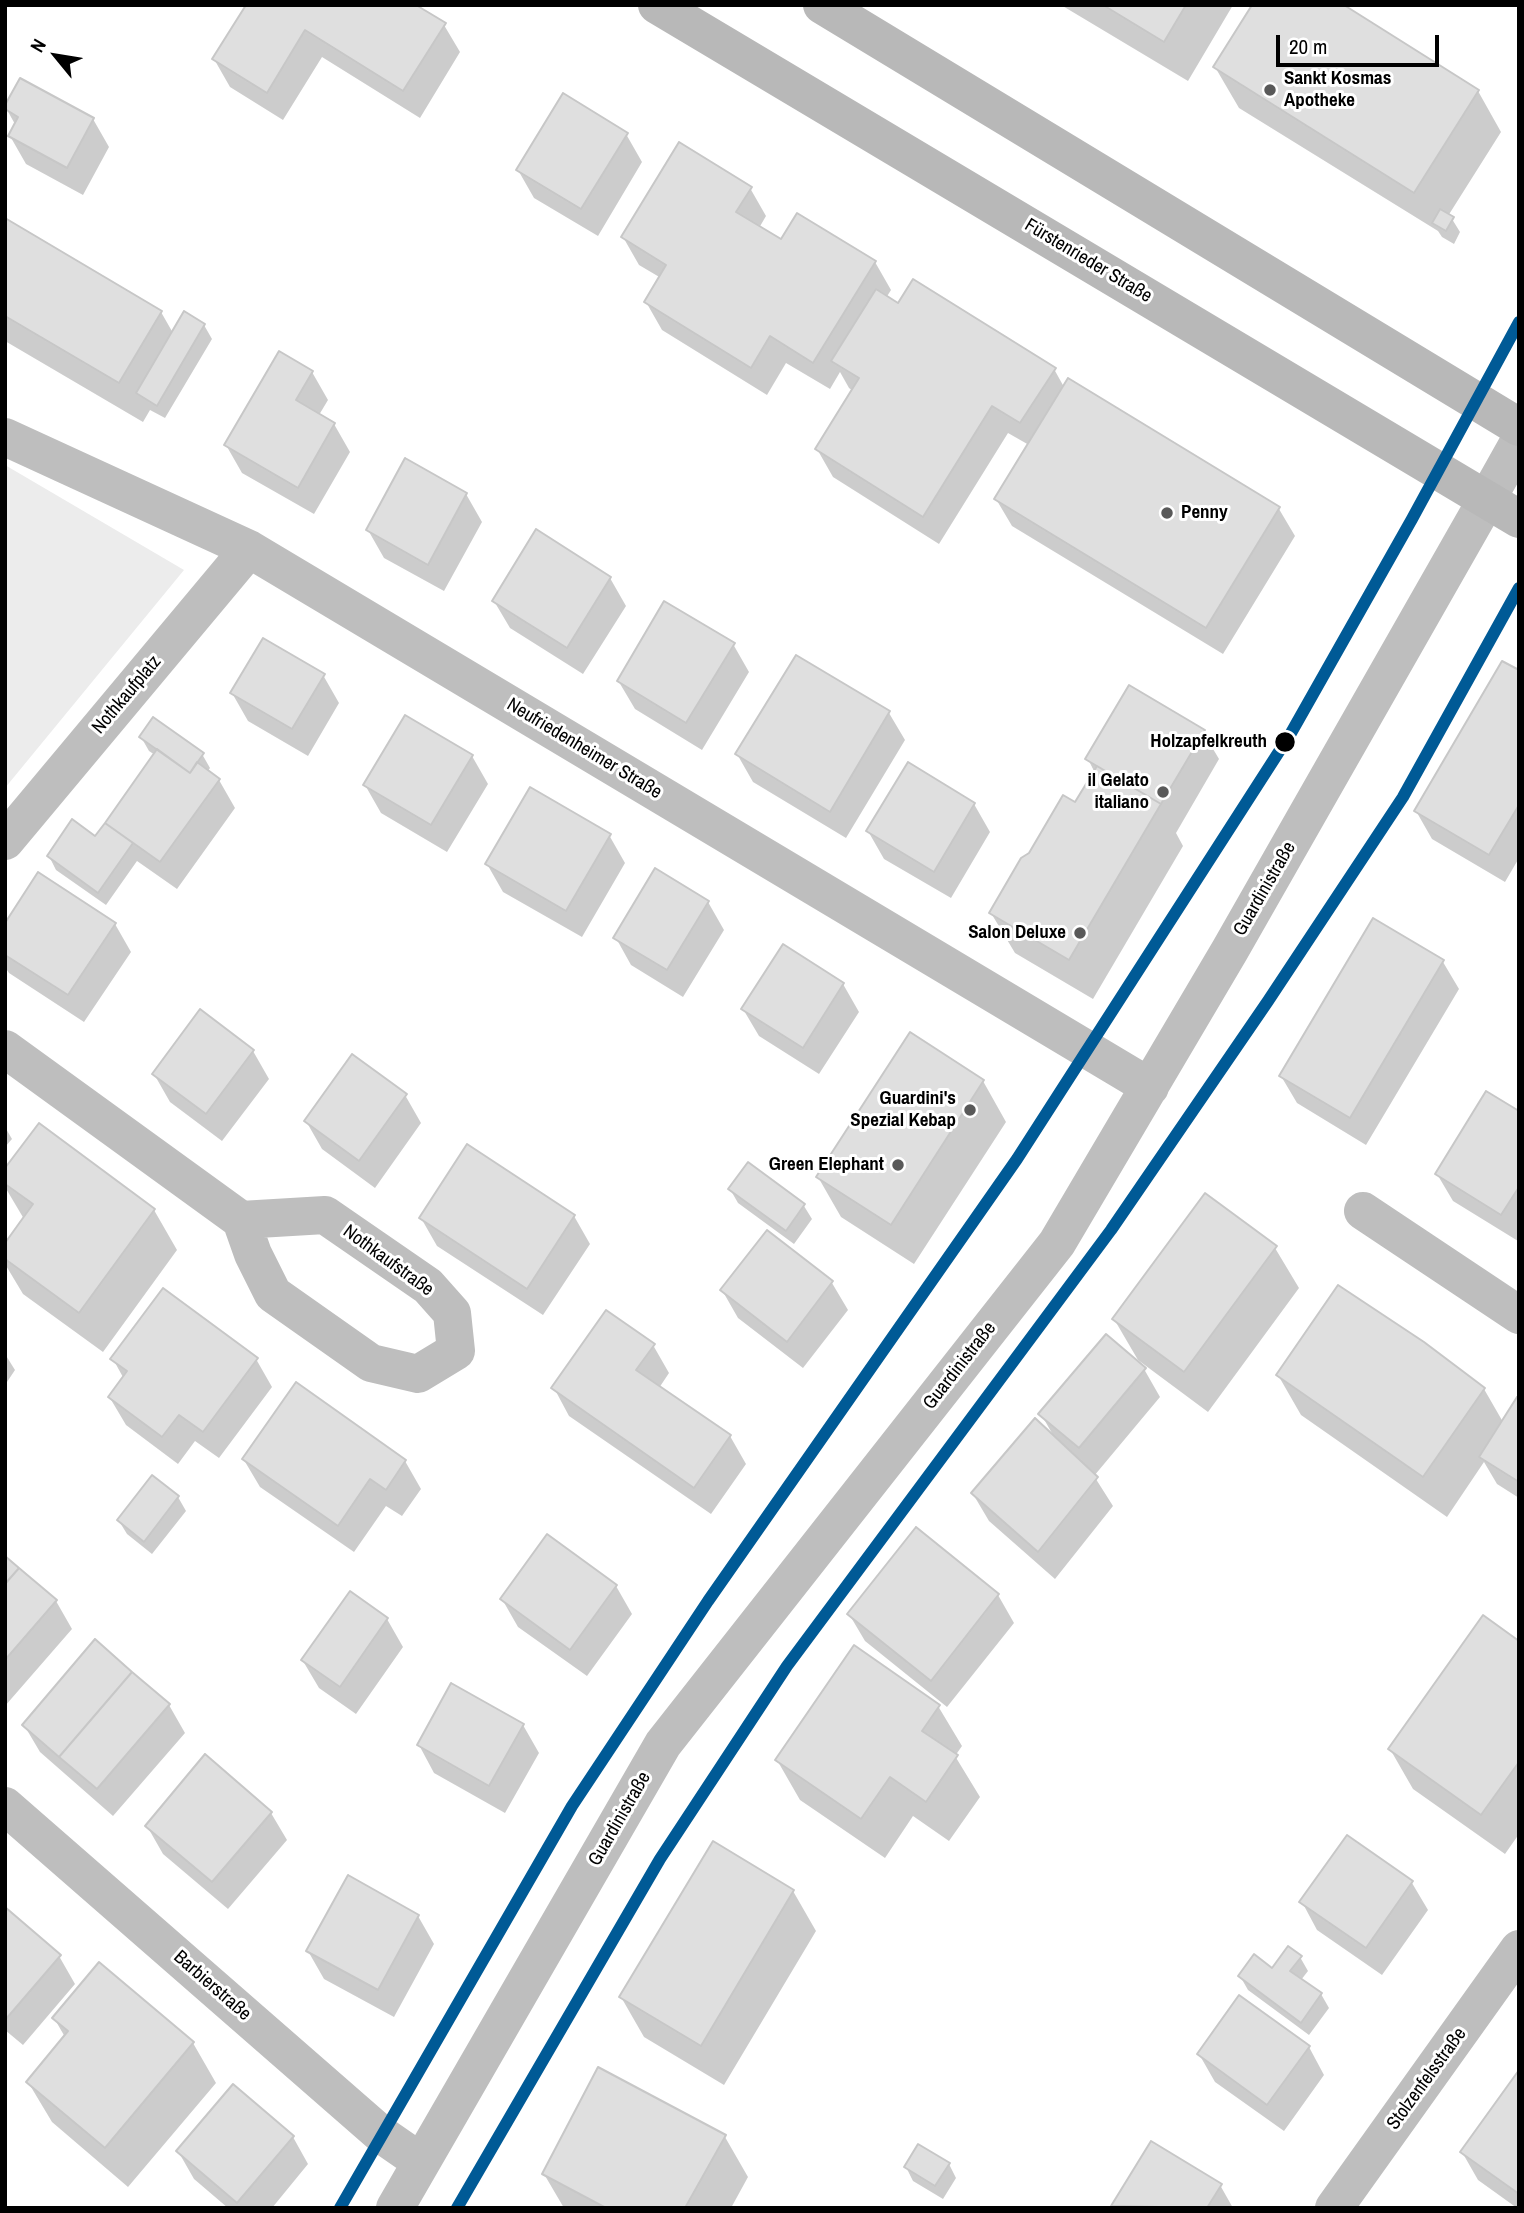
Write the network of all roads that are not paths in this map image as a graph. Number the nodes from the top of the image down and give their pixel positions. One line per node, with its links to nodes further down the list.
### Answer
1 (657, 5): 6 (main road, Fürstenrieder Straße)
2 (822, 5): 3 (main road)
3 (1519, 427)
4 (5, 437): 7 (street, Neufriedenheimer Straße)
5 (1519, 442): 6 (street, Guardinistraße)
6 (1503, 509): 10 (street, Guardinistraße)
7 (249, 549): 8 (street, Nothkaufplatz); 10 (street, Neufriedenheimer Straße)
8 (5, 841)
9 (5, 1049): 12 (street)
10 (1150, 1087): 16 (street, Guardinistraße)
11 (1363, 1211): 13 (street)
12 (241, 1220): 12 (street, Nothkaufstraße)
13 (1519, 1315)
14 (5, 1806): 16 (street, Barbierstraße)
15 (1514, 1967): 18 (street, Stolzenfelsstraße)
16 (421, 2162): 17 (street, Guardinistraße)
17 (395, 2208)
18 (1335, 2208)

